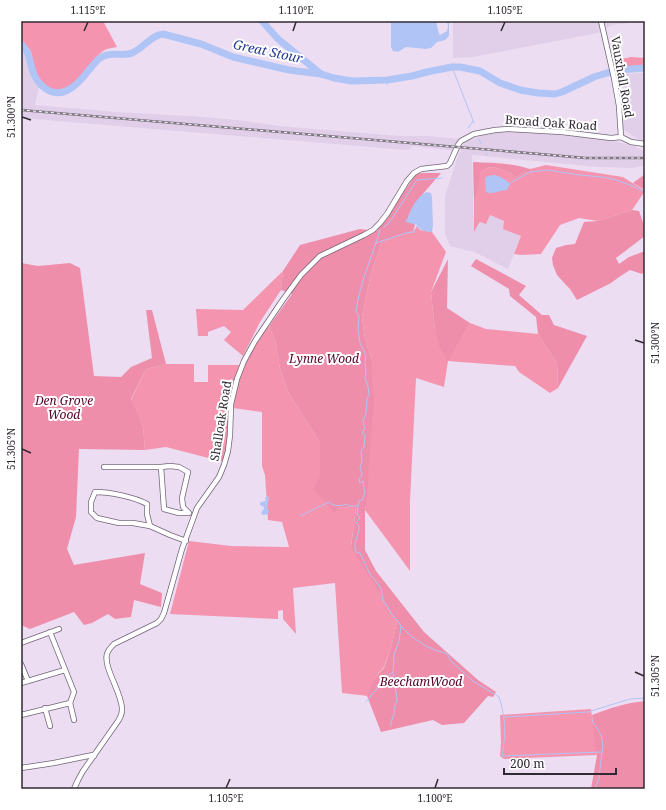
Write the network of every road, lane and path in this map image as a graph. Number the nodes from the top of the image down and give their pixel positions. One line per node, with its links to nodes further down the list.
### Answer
1 (601, 21): 2 (street, Vauxhall Road)
2 (621, 137): 3 (street, Broad Oak Road); 4 (street, Broad Oak Road)
3 (645, 144)
4 (458, 145): 8 (street, Shalloak Road)
5 (104, 467): 6 (street)
6 (161, 467): 7 (street); 7 (street)
7 (188, 513): 8 (street)
8 (195, 518): 10 (street, Shalloak Road)
9 (150, 526): 9 (street); 10 (street)
10 (186, 541): 23 (street, Shalloak Road)
11 (59, 629): 12 (street)
12 (50, 632): 13 (street); 15 (street)
13 (21, 643)
14 (21, 664): 16 (street)
15 (65, 670): 16 (street); 18 (street)
16 (28, 681): 17 (street)
17 (21, 683)
18 (70, 702): 19 (street); 21 (street)
19 (45, 708): 20 (street); 22 (street)
20 (21, 715)
21 (74, 720)
22 (50, 726)
23 (94, 756): 24 (street); 25 (street, Shalloak Road)
24 (21, 768)
25 (74, 789)

